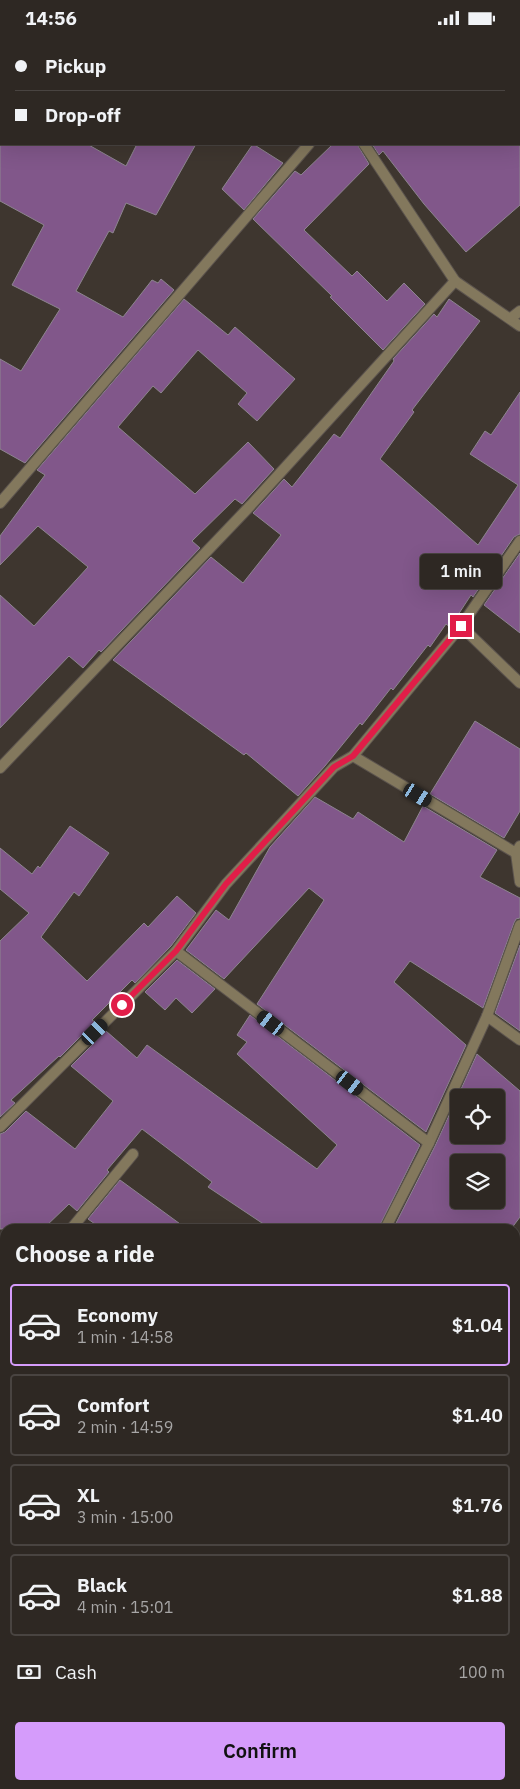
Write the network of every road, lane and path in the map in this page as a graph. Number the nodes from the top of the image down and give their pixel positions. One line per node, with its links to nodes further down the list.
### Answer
1 (308, 145): 7 (street)
2 (365, 145): 3 (street)
3 (456, 281): 5 (street); 12 (street)
4 (520, 311): 5 (street)
5 (511, 318): 6 (street)
6 (520, 326)
7 (0, 503)
8 (520, 541): 9 (street)
9 (461, 626): 10 (street); 11 (street)
10 (520, 683)
11 (353, 756): 13 (street); 16 (street)
12 (0, 768)
13 (518, 849): 14 (street)
14 (520, 882)
15 (520, 925): 17 (street)
16 (176, 951): 19 (street); 20 (street)
17 (487, 1016): 18 (street); 20 (street)
18 (520, 1040)
19 (0, 1127)
20 (429, 1143): 23 (street)
21 (133, 1154): 22 (street)
22 (74, 1224)
23 (388, 1224)

